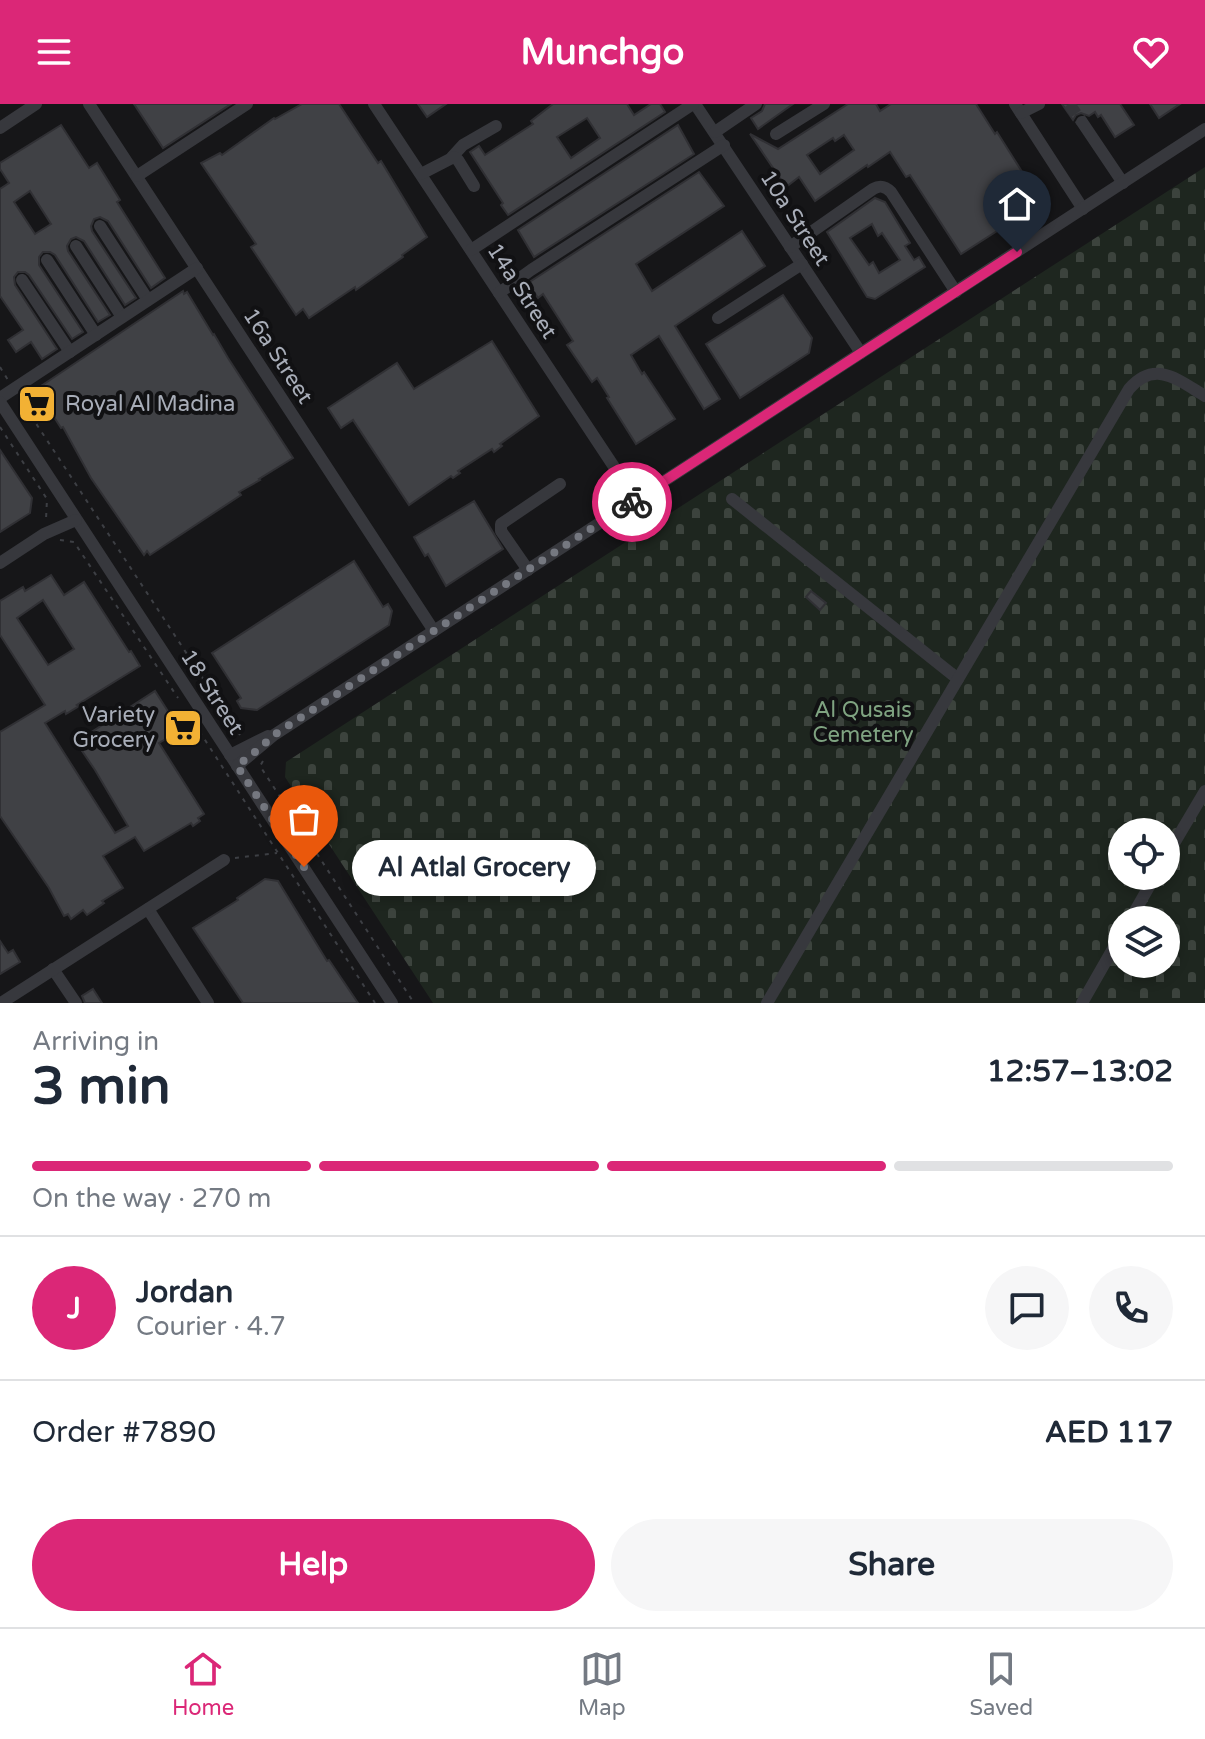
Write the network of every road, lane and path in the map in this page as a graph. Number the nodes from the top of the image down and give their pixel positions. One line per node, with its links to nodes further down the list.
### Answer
1 (36, 104): 12 (street)
2 (89, 104): 19 (street, 16a Street)
3 (247, 104): 19 (street)
4 (694, 104): 14 (street, 10a Street); 26 (street)
5 (756, 104): 14 (street)
6 (824, 104): 15 (street)
7 (1039, 104): 9 (street)
8 (380, 106): 18 (street, 14a Street)
9 (1018, 109): 22 (street)
10 (1082, 122): 20 (street)
11 (496, 126): 17 (street)
12 (0, 128)
13 (1205, 129): 20 (street)
14 (715, 132): 16 (street, 10a Street)
15 (776, 134)
16 (724, 145): 25 (street, 10a Street); 32 (street)
17 (452, 157): 18 (street); 21 (street)
18 (421, 174): 26 (street, 14a Street)
19 (137, 176): 29 (street, 16a Street)
20 (1123, 183): 22 (street)
21 (474, 186)
22 (1083, 209): 31 (street)
23 (100, 226): 33 (street)
24 (76, 246): 34 (street)
25 (790, 247): 28 (street, 10a Street); 31 (street)
26 (471, 250): 32 (street, 14a Street)
27 (47, 260): 36 (street)
28 (802, 264): 35 (street); 38 (street, 10a Street)
29 (197, 268): 33 (street); 51 (street, 16a Street)
30 (22, 280): 37 (street)
31 (956, 292): 38 (street)
32 (499, 293): 46 (street, 14a Street)
33 (148, 300): 34 (street)
34 (122, 317): 36 (street)
35 (718, 318)
36 (96, 335): 37 (street)
37 (70, 352): 40 (street)
38 (861, 353): 46 (street)
39 (0, 367): 40 (path)
40 (14, 389): 42 (street); 55 (path)
41 (1205, 396): 52 (street)
42 (0, 400): 47 (street, 18 Street)
43 (0, 427): 48 (path)
44 (560, 484): 50 (street)
45 (732, 499): 52 (street)
46 (636, 500): 50 (street)
47 (74, 516): 48 (street); 57 (street, 18 Street)
48 (44, 534): 49 (street); 53 (path)
49 (0, 563)
50 (528, 570): 51 (street)
51 (434, 631): 56 (street)
52 (958, 679): 71 (street)
53 (185, 708)
54 (193, 722): 60 (path)
55 (243, 738)
56 (270, 739): 57 (street); 70 (path)
57 (234, 761): 69 (street, 18 Street)
58 (1205, 791): 59 (street)
59 (1180, 833)
60 (278, 853): 61 (path); 68 (path)
61 (224, 860): 62 (street)
62 (148, 909): 64 (street); 67 (street)
63 (1108, 958): 72 (street)
64 (53, 969): 65 (street); 66 (street)
65 (1, 1003)
66 (76, 1003)
67 (208, 1003)
68 (375, 1003)
69 (392, 1003)
70 (414, 1003)
71 (767, 1003)
72 (1082, 1003)

